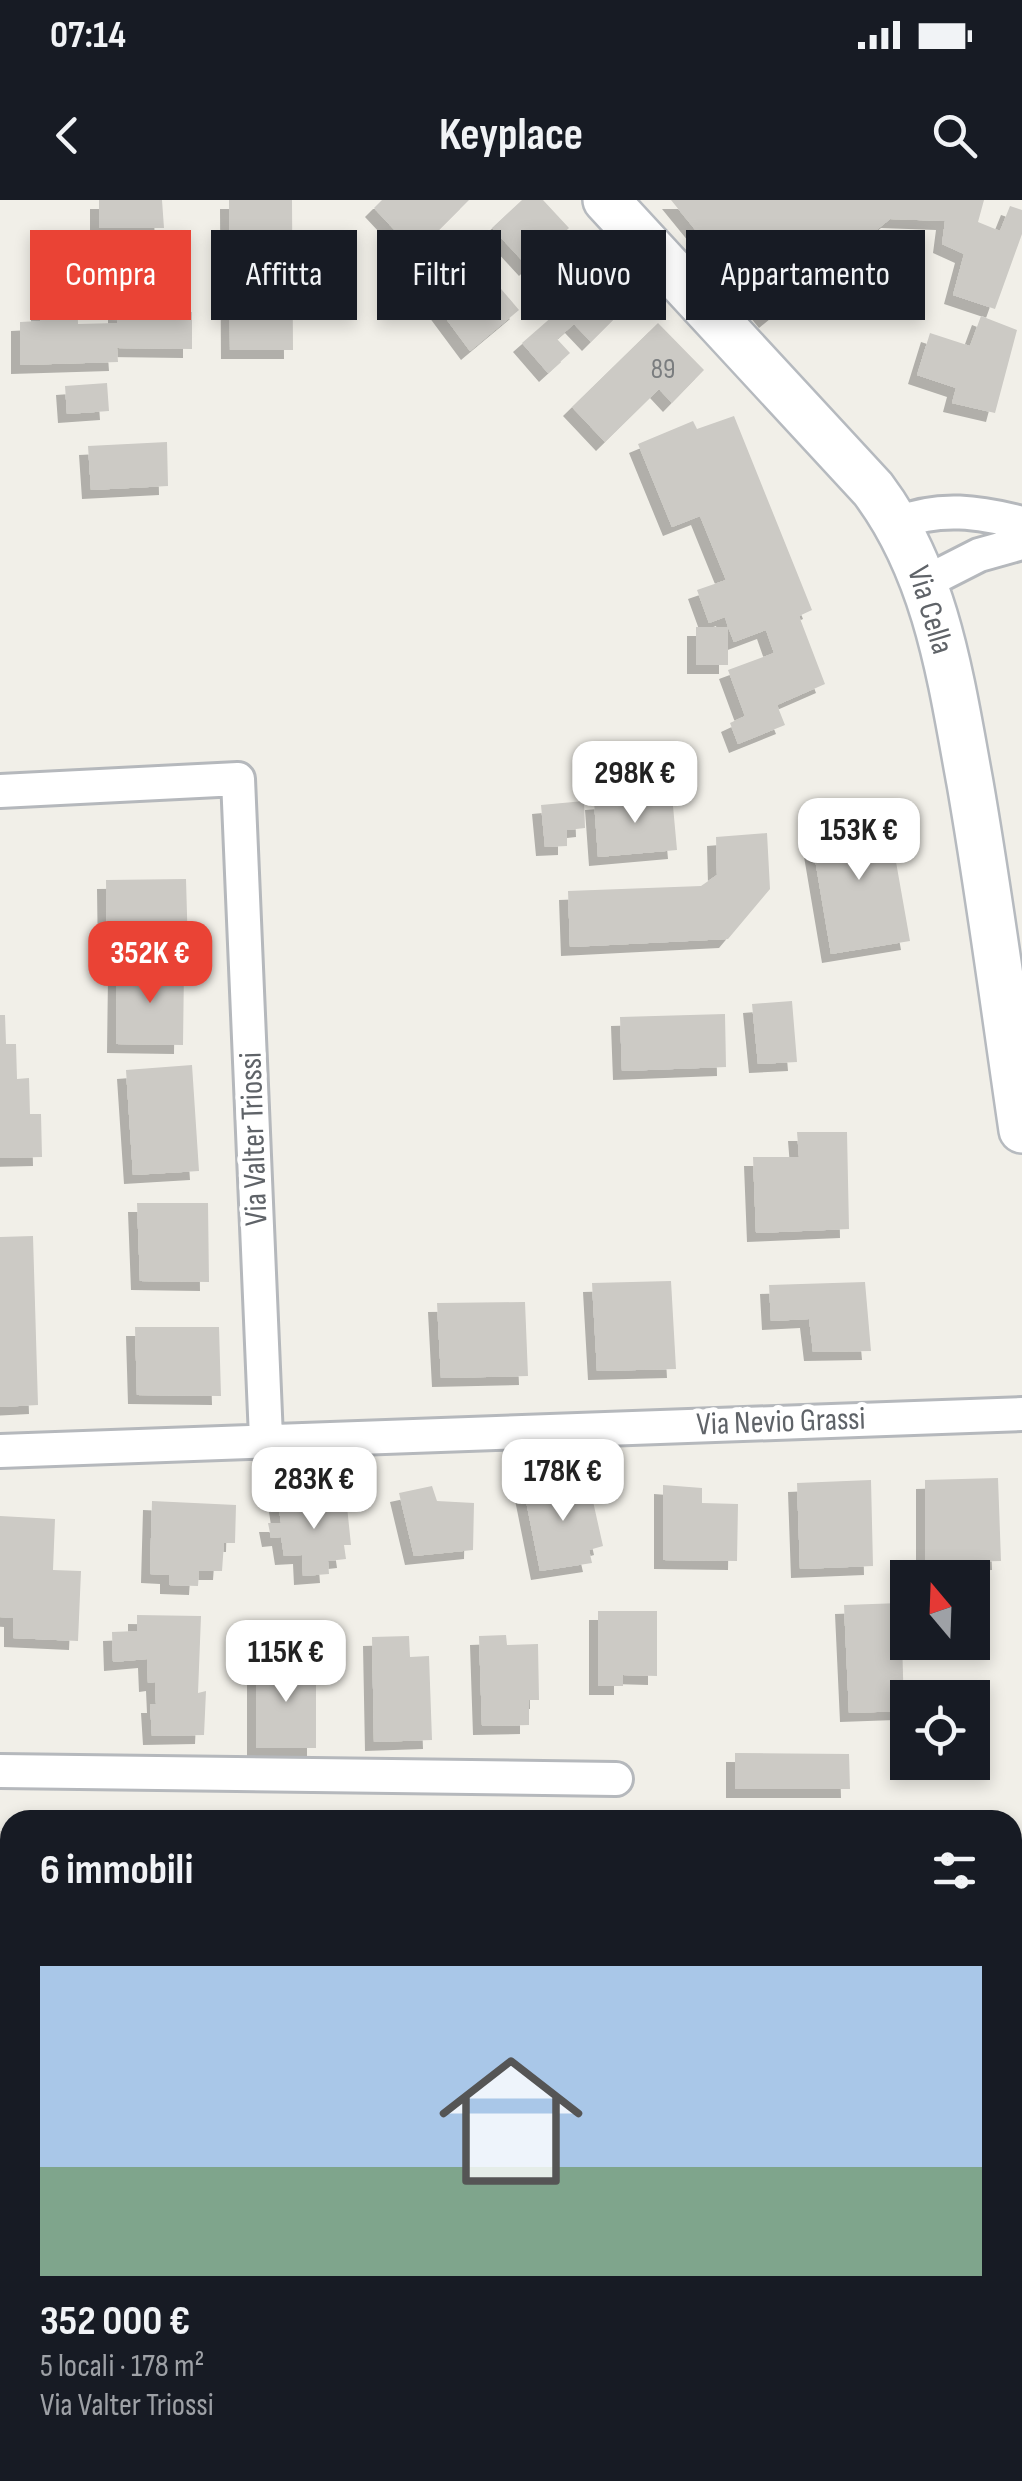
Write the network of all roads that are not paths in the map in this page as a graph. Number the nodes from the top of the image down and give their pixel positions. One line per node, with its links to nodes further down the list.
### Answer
1 (606, 200): 2 (street, Via Cella)
2 (898, 523): 3 (street); 5 (street, Via Cella)
3 (1022, 523)
4 (1022, 543): 5 (street)
5 (926, 582): 7 (street, Via Cella)
6 (0, 790): 9 (street, Via Valter Triossi)
7 (1022, 1130)
8 (1022, 1414): 9 (street, Via Nevio Grassi)
9 (266, 1438): 10 (street, Via Nevio Grassi)
10 (0, 1451)
11 (0, 1771): 12 (street)
12 (616, 1779)

